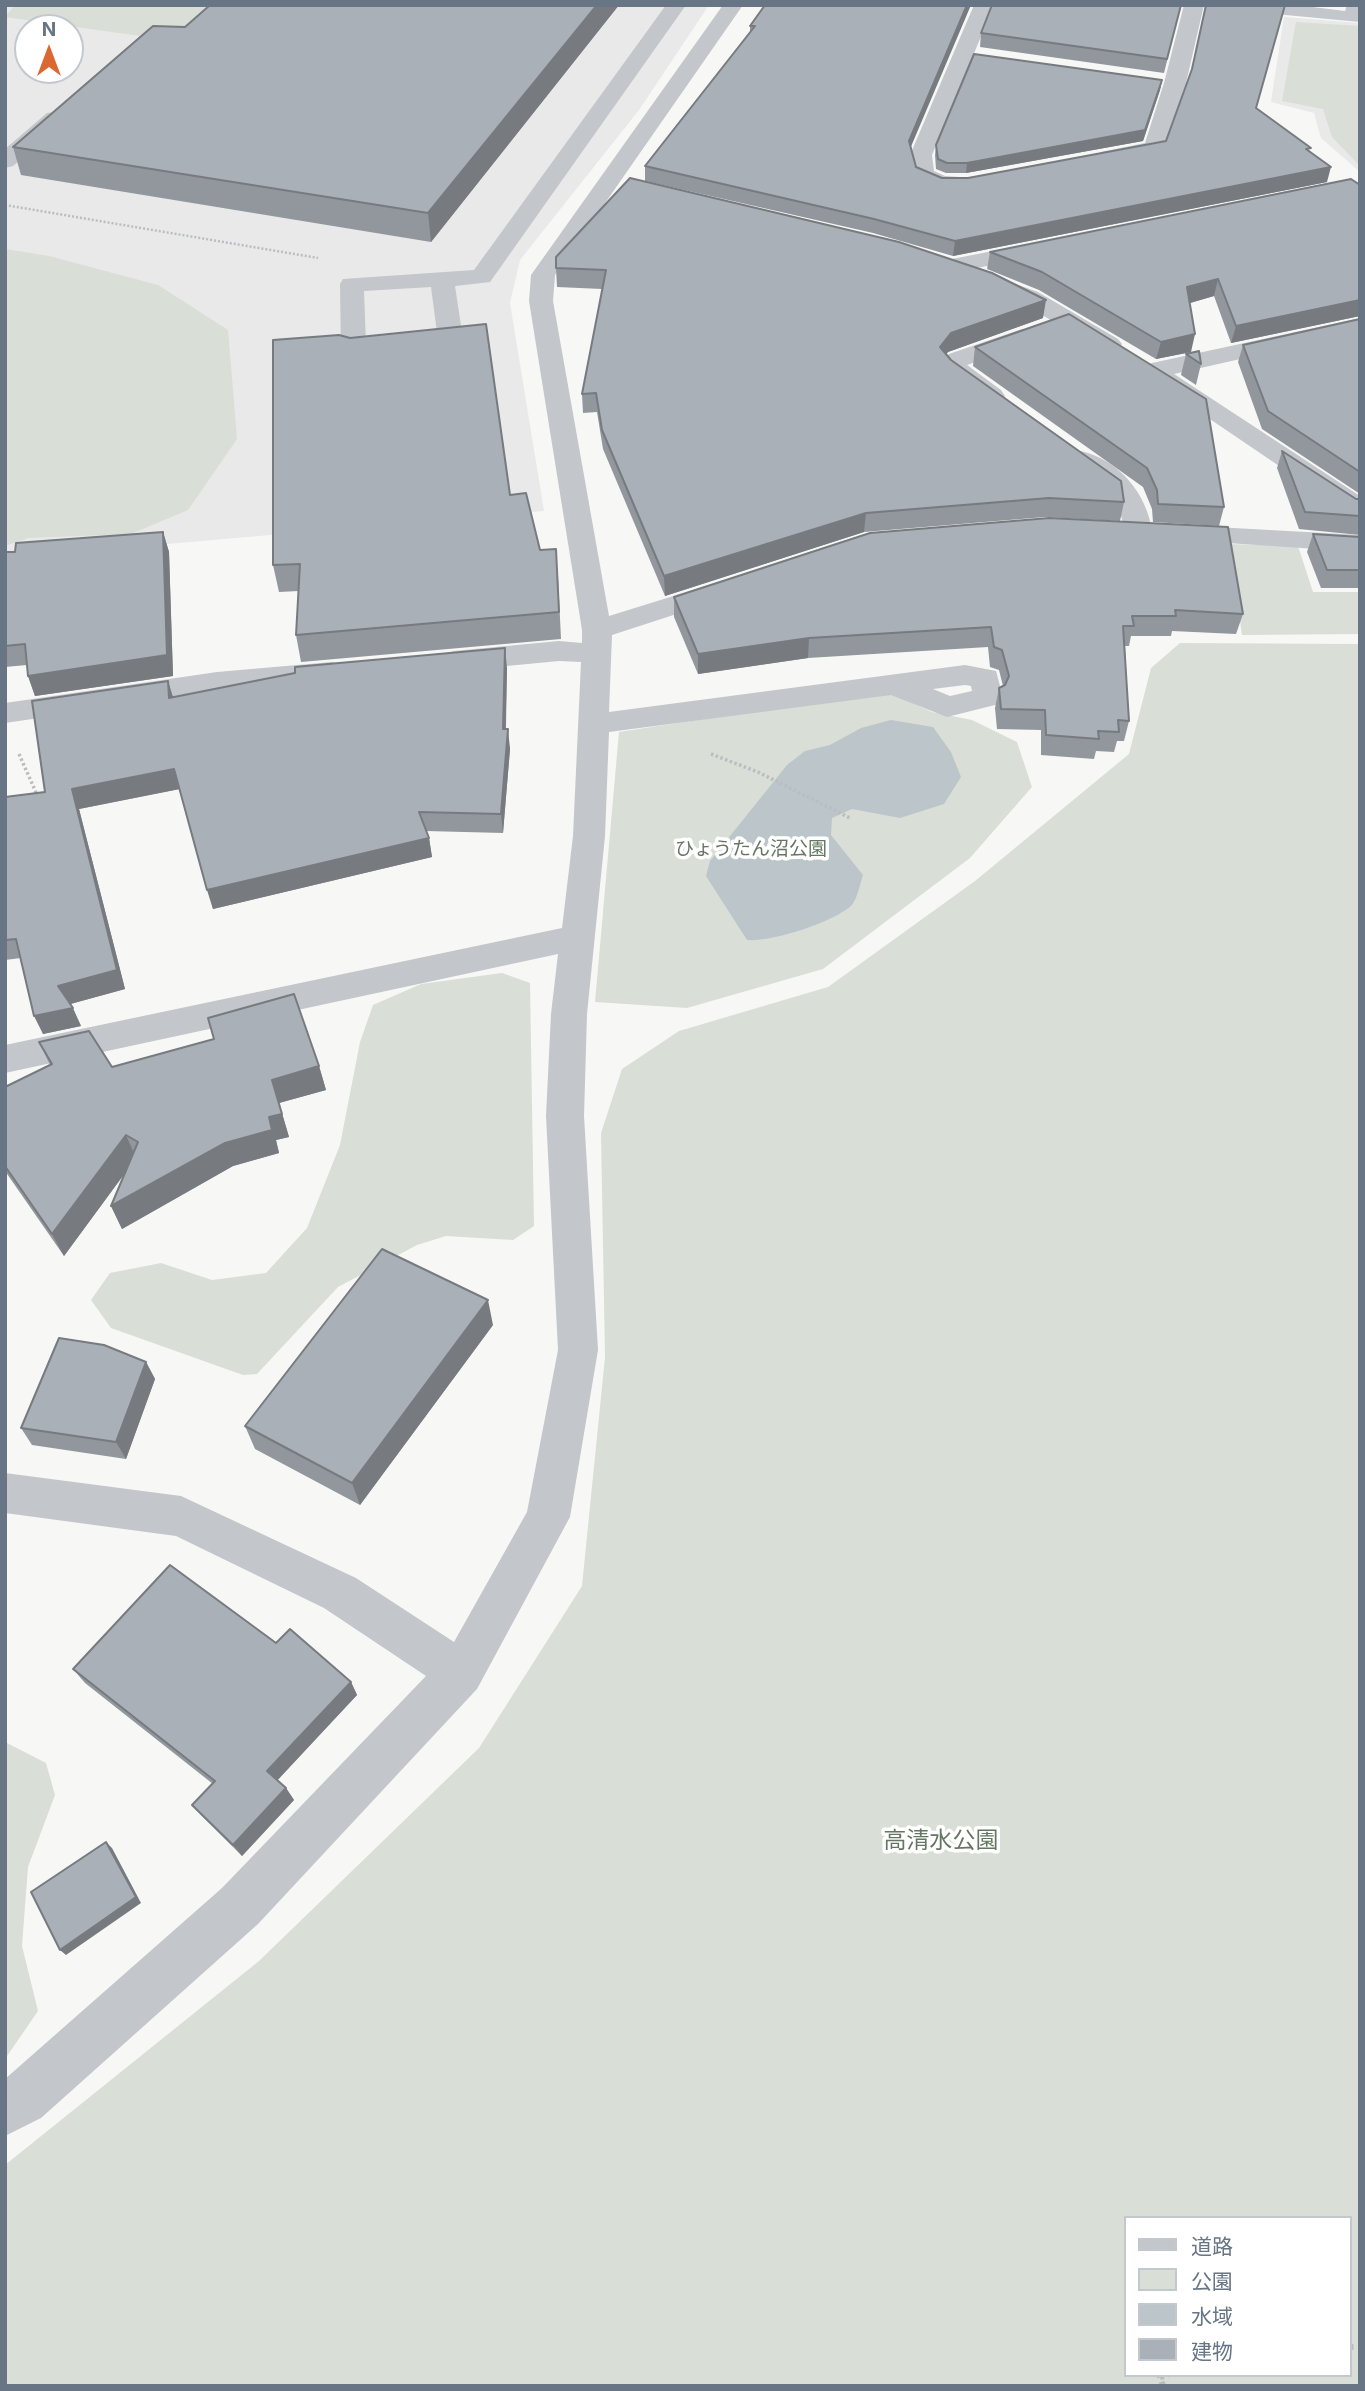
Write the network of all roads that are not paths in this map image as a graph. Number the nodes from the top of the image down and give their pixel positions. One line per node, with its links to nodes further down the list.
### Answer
1 (676, 5): 20 (street)
2 (733, 5): 15 (street)
3 (984, 5): 7 (street)
4 (1194, 5): 10 (street)
5 (1244, 5): 6 (street)
6 (1357, 5)
7 (964, 54): 8 (street); 14 (street)
8 (990, 58)
9 (1149, 80): 10 (street)
10 (1175, 83): 13 (street)
11 (69, 106): 12 (street)
12 (5, 161)
13 (1086, 161)
14 (992, 179)
15 (610, 182): 16 (street); 29 (street)
16 (636, 188)
17 (1060, 244): 19 (street)
18 (925, 258): 19 (street)
19 (952, 267): 21 (street)
20 (442, 279): 20 (street)
21 (1071, 320): 23 (street); 24 (street)
22 (1360, 325): 23 (street)
23 (1152, 372): 26 (street)
24 (1013, 411)
25 (1056, 441): 27 (street)
26 (1360, 508)
27 (1360, 544)
28 (749, 581): 29 (street)
29 (596, 642): 30 (street); 34 (street)
30 (422, 663)
31 (354, 670): 33 (street)
32 (896, 685): 34 (street)
33 (5, 713)
34 (593, 724): 35 (street)
35 (577, 937): 36 (street); 38 (street)
36 (5, 1059)
37 (5, 1493): 38 (street)
38 (461, 1673): 39 (street)
39 (5, 2110)

